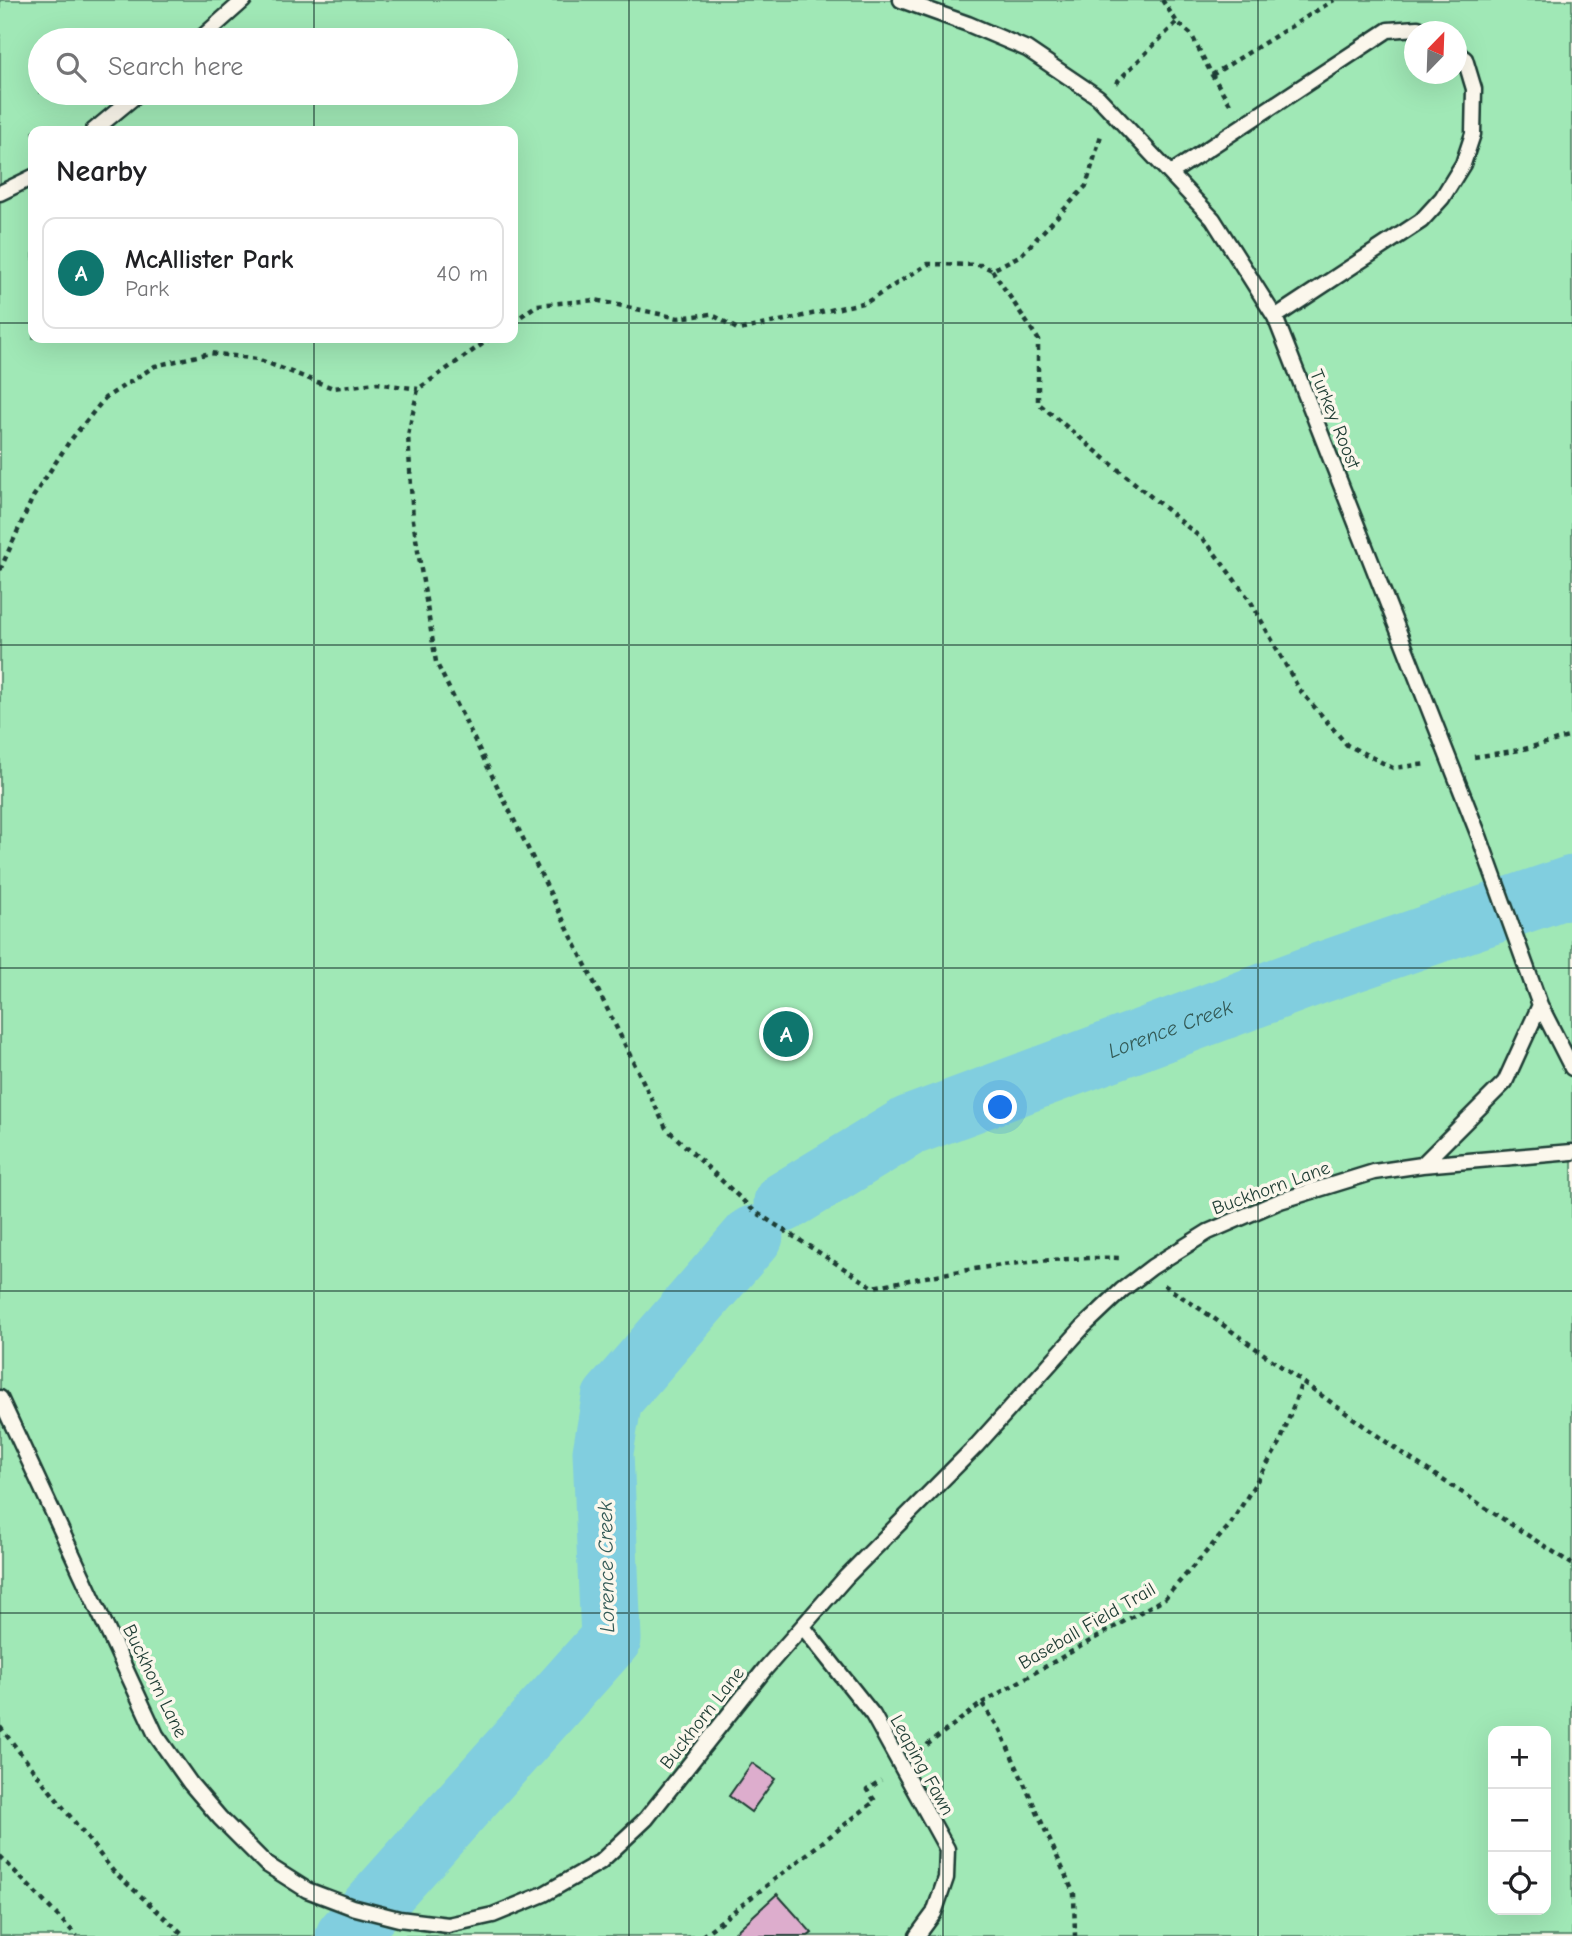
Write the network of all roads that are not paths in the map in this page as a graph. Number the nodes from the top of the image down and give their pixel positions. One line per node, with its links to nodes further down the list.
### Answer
1 (244, 0): 3 (lane)
2 (901, 0): 8 (lane, Turkey Roost)
3 (212, 28)
4 (1404, 29): 8 (lane)
5 (1467, 66): 11 (lane)
6 (124, 105): 7 (lane)
7 (99, 126)
8 (1171, 173): 11 (lane, Turkey Roost)
9 (28, 179): 10 (lane)
10 (0, 193)
11 (1275, 317): 12 (lane, Turkey Roost)
12 (1541, 1005): 13 (lane, Turkey Roost); 15 (lane)
13 (1572, 1068)
14 (1572, 1152): 15 (lane, Buckhorn Lane)
15 (1422, 1165): 17 (lane, Buckhorn Lane)
16 (0, 1398): 17 (lane, Buckhorn Lane)
17 (803, 1627): 18 (lane, Leaping Fawn)
18 (917, 1936)

